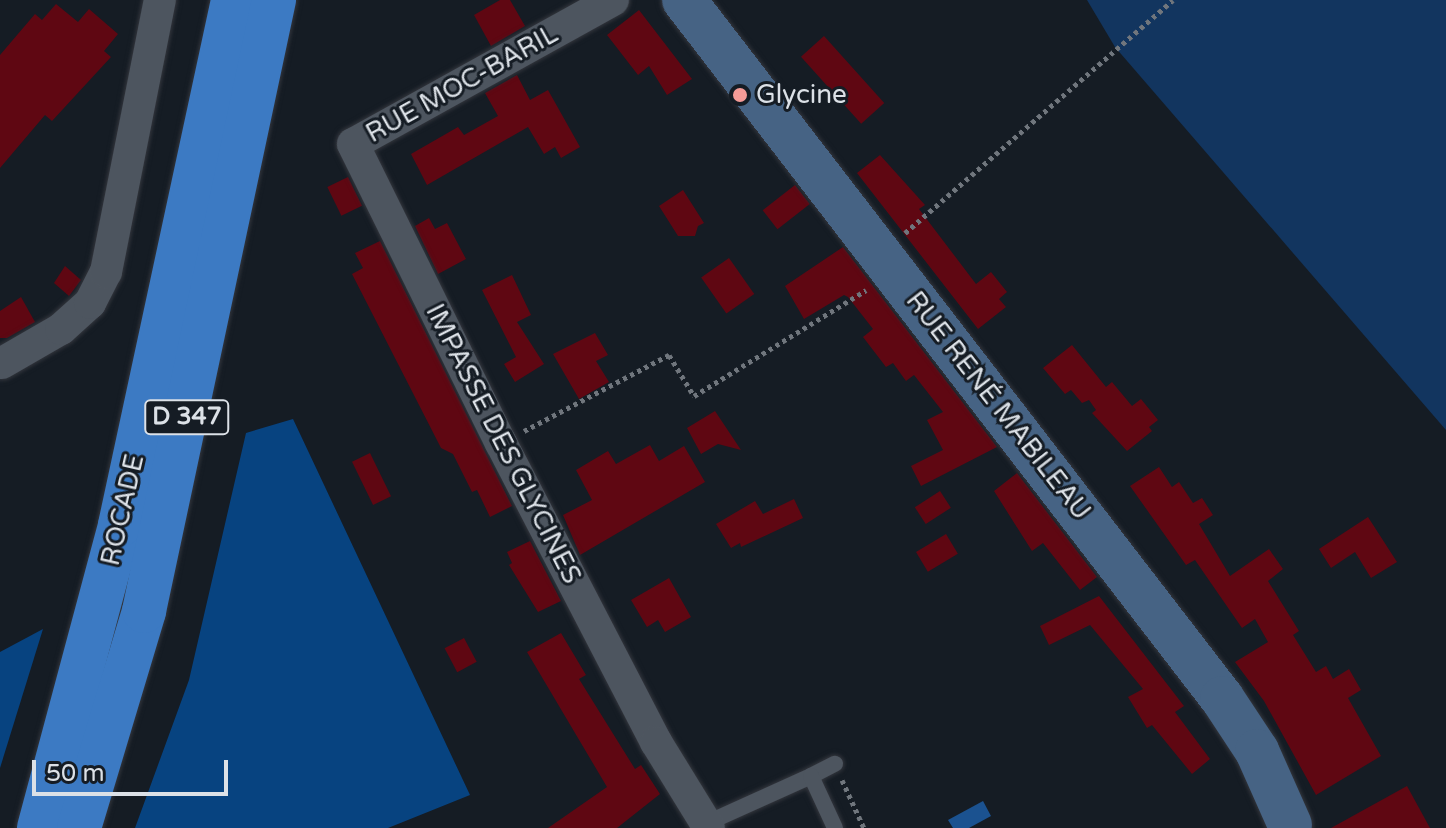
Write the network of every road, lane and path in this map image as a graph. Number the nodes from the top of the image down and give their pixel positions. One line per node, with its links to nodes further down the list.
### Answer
1 (160, 0): 9 (street)
2 (233, 0): 15 (highway, ROCADE / D 347)
3 (274, 0): 16 (highway, D 347)
4 (613, 0): 7 (street, RUE MOC-BARIL)
5 (684, 0): 8 (main road, RUE RENÉ MABILEAU)
6 (1173, 0): 8 (path)
7 (353, 144): 10 (street, IMPASSE DES GLYCINES)
8 (887, 264): 10 (path); 14 (main road, RUE RENÉ MABILEAU)
9 (2, 363)
10 (501, 443): 13 (street, IMPASSE DES GLYCINES)
11 (835, 764): 12 (lane); 18 (path)
12 (811, 776): 13 (lane); 17 (lane)
13 (704, 826)
14 (1295, 827)
15 (39, 828)
16 (79, 828)
17 (835, 828)
18 (864, 828)

